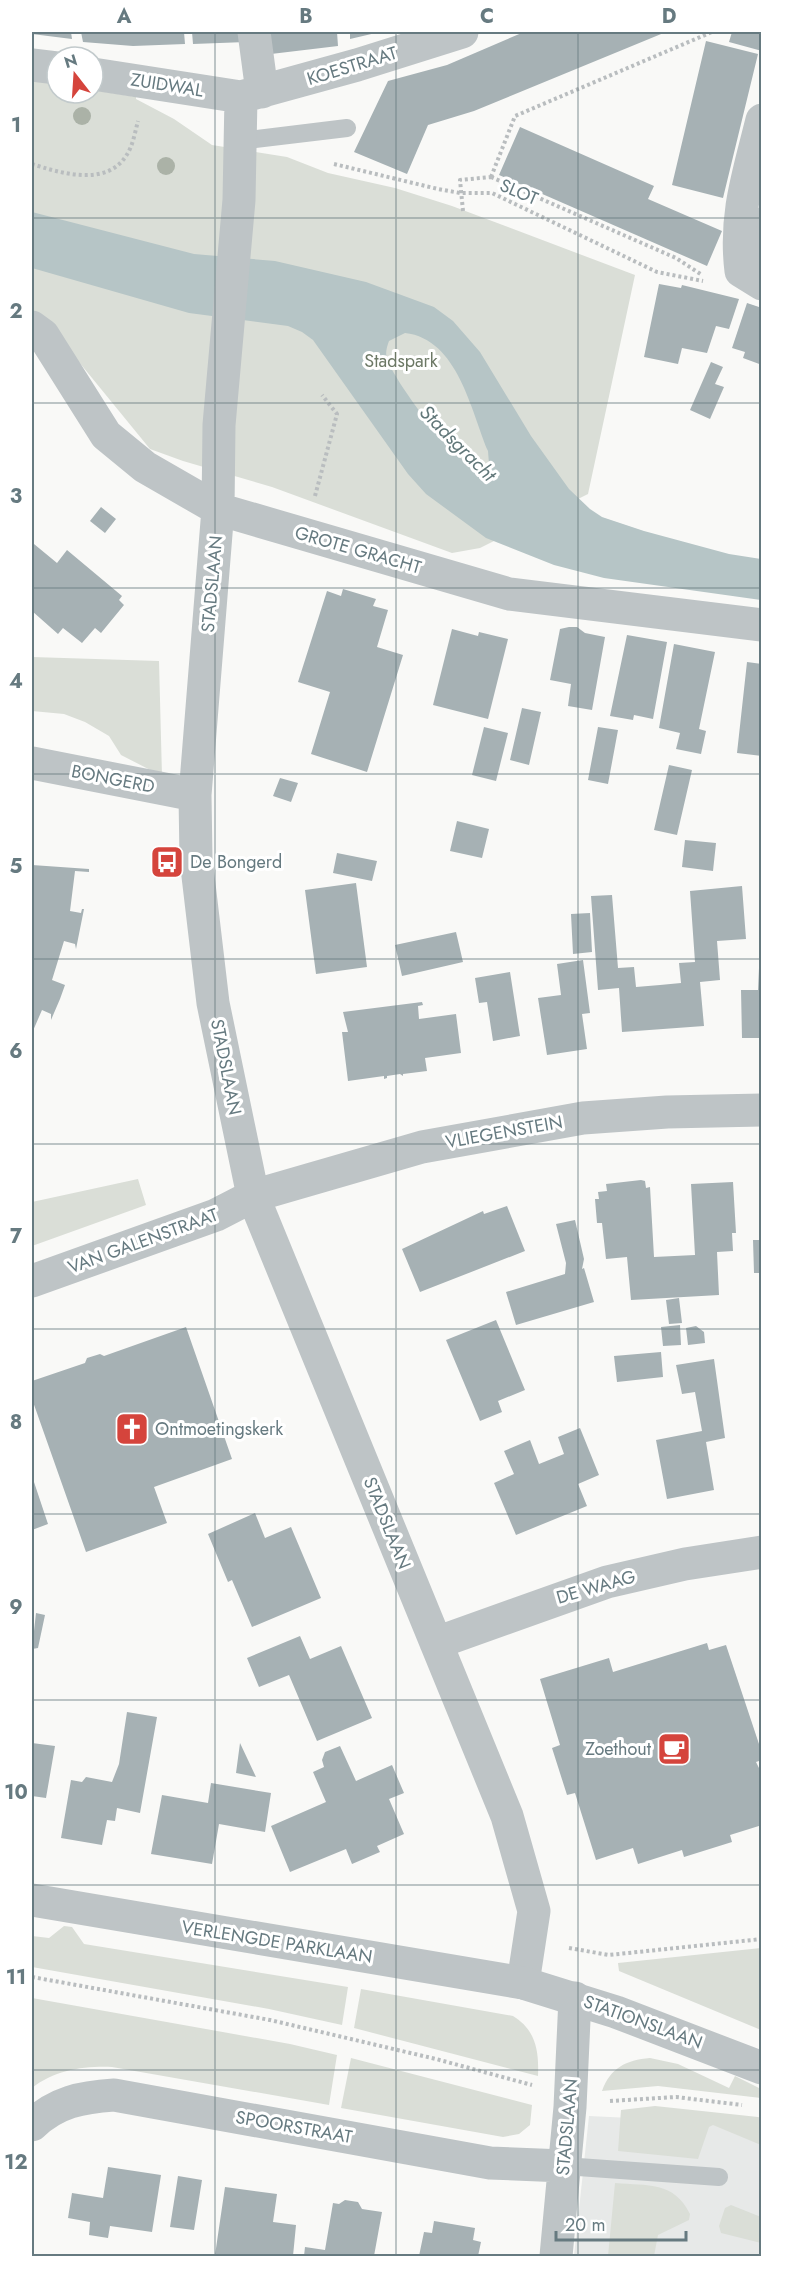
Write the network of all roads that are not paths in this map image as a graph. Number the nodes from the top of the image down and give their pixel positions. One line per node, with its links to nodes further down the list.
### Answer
1 (254, 32): 4 (street, STADSLAAN)
2 (462, 32): 4 (street, KOESTRAAT)
3 (105, 76): 4 (street, ZUIDWAL)
4 (251, 94): 7 (street, STADSLAAN)
5 (762, 120): 9 (street)
6 (347, 128): 7 (lane)
7 (240, 141): 11 (street, STADSLAAN)
8 (762, 183): 9 (street)
9 (755, 273)
10 (32, 327): 11 (street, GROTE GRACHT)
11 (218, 509): 12 (street, GROTE GRACHT); 14 (street, STADSLAAN)
12 (762, 626)
13 (32, 763): 14 (street, BONGERD)
14 (195, 795): 16 (street, STADSLAAN)
15 (762, 1110): 16 (street, VLIEGENSTEIN)
16 (253, 1196): 17 (street, VAN GALENSTRAAT); 19 (street, STADSLAAN)
17 (32, 1281)
18 (762, 1552): 19 (street, DE WAAG)
19 (436, 1643): 21 (street, STADSLAAN)
20 (32, 1900): 21 (street, VERLENGDE PARKLAAN)
21 (523, 1983): 22 (street, STATIONSLAAN)
22 (575, 1998): 23 (street, STATIONSLAAN); 25 (street, STADSLAAN)
23 (762, 2068)
24 (32, 2125): 25 (street, SPOORSTRAAT)
25 (564, 2166): 26 (lane); 27 (street, STADSLAAN)
26 (719, 2176)
27 (556, 2256)

